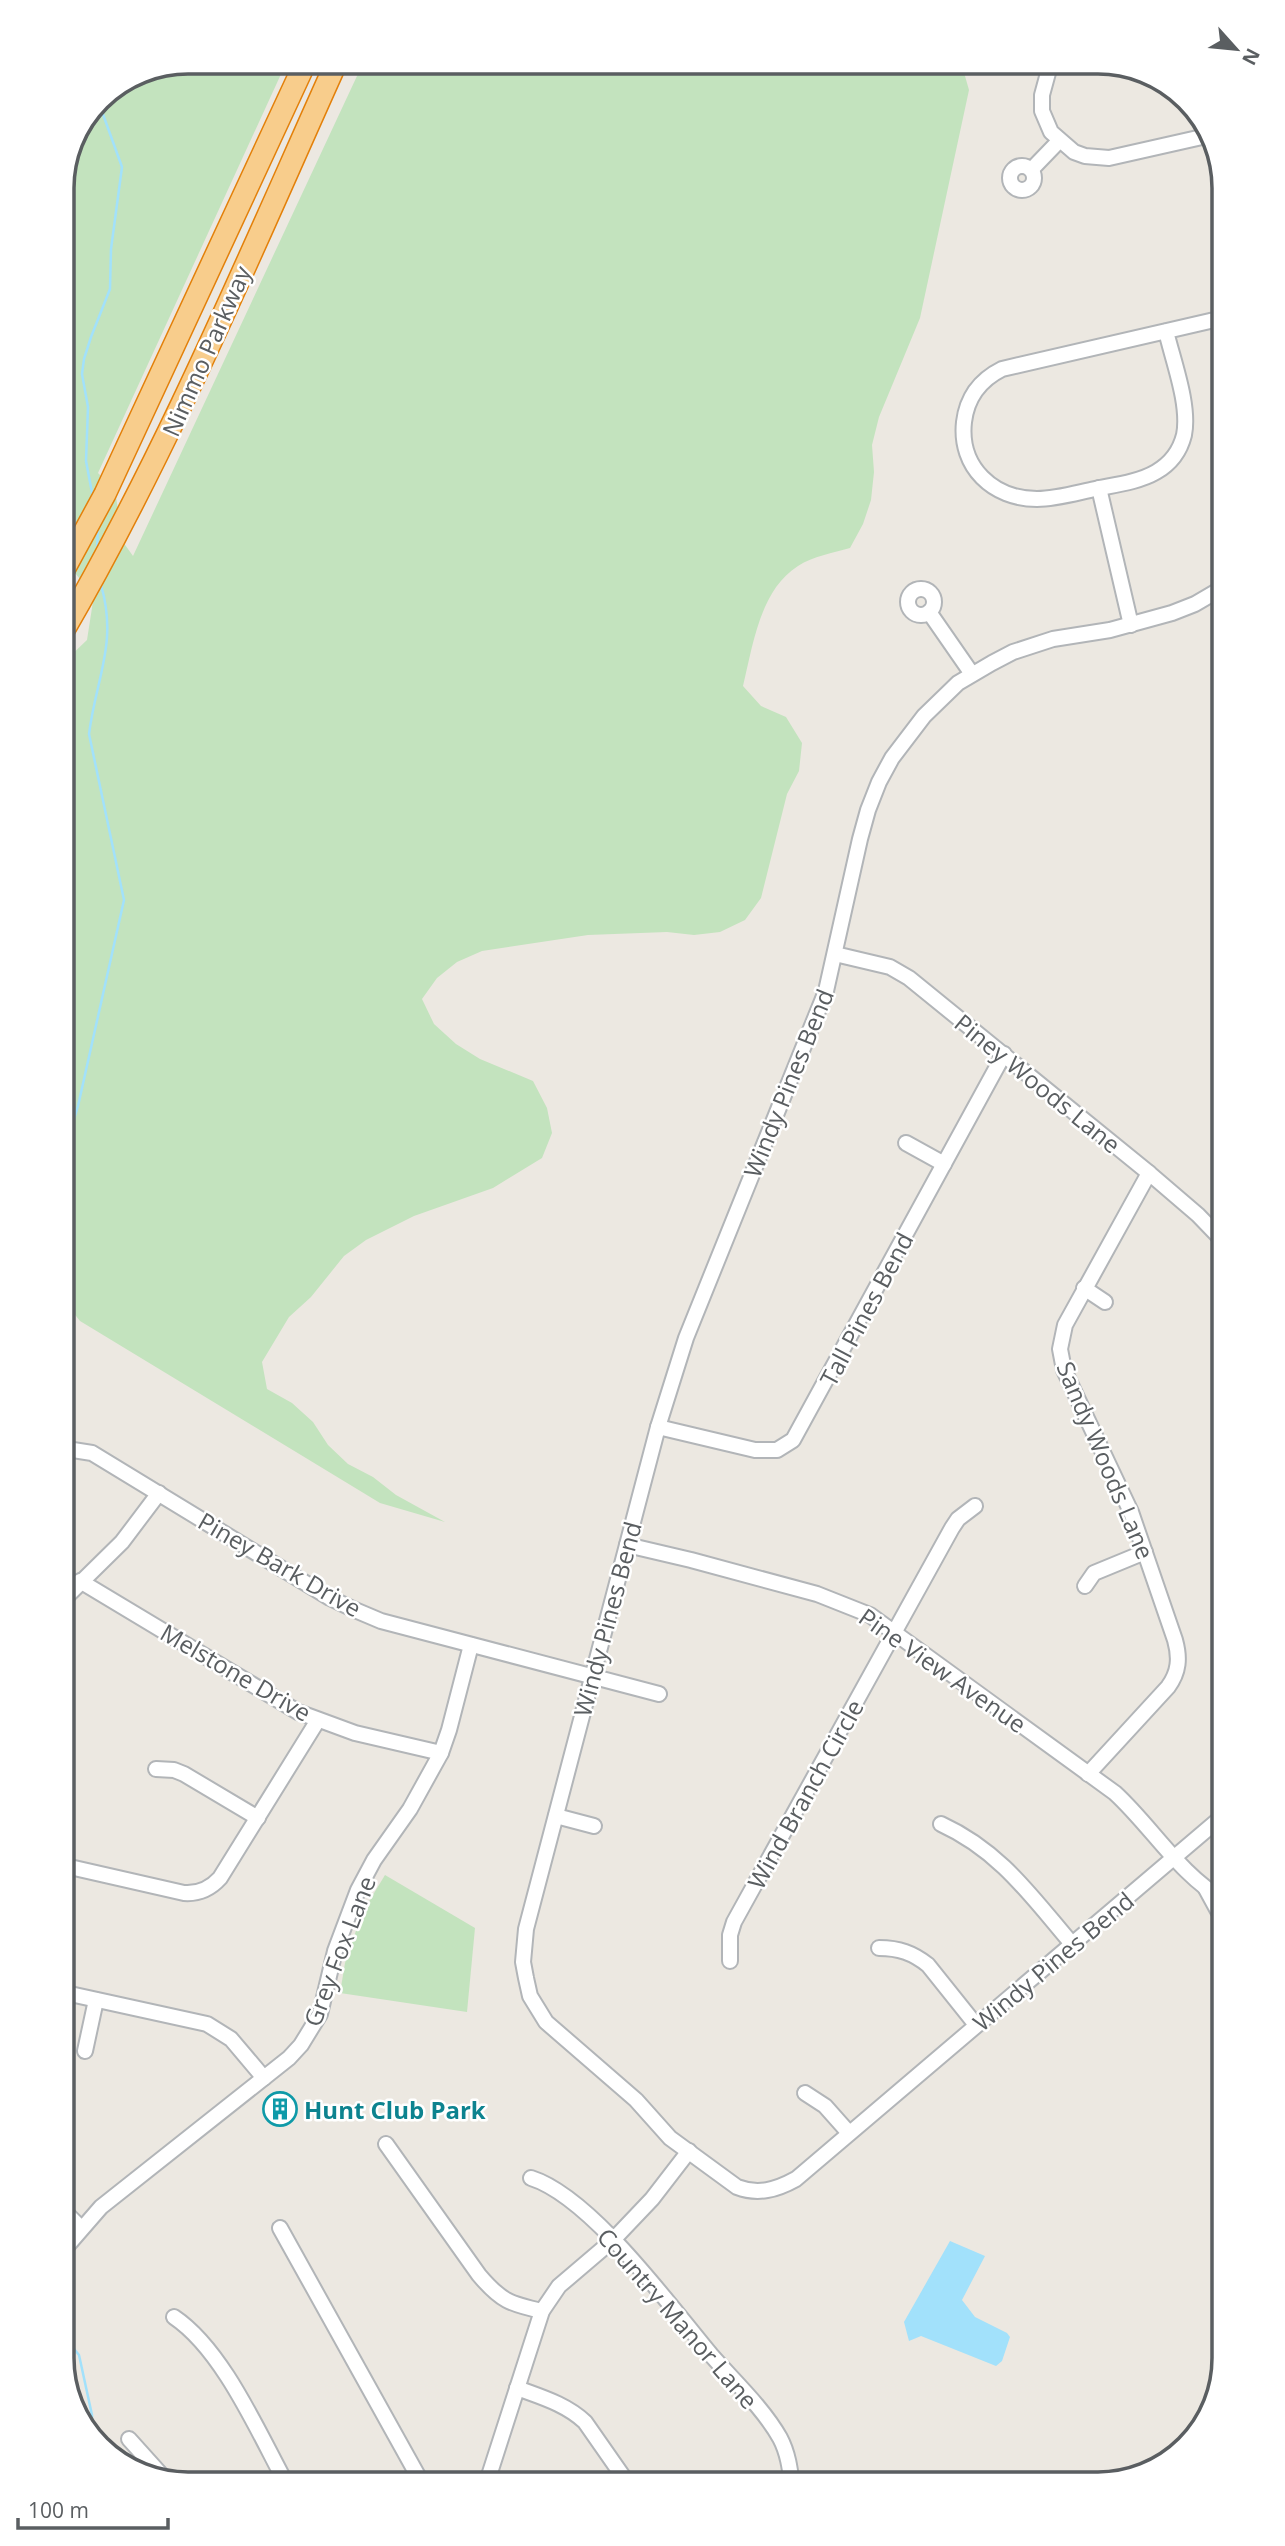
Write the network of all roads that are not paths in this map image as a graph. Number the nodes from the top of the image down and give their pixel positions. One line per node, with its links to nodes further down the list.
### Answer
1 (300, 74): 10 (highway, Nimmo Parkway)
2 (331, 74): 13 (highway, Nimmo Parkway)
3 (1048, 74): 5 (street)
4 (1200, 138): 5 (street)
5 (1059, 141): 6 (street)
6 (1032, 169)
7 (1212, 321): 8 (street)
8 (1166, 331): 9 (street); 9 (street)
9 (1099, 488): 14 (street)
10 (74, 553)
11 (1212, 593): 14 (street, Windy Pines Bend)
12 (929, 612): 15 (street)
13 (74, 613)
14 (1130, 625): 15 (street, Windy Pines Bend)
15 (972, 674): 16 (street, Windy Pines Bend)
16 (835, 954): 17 (street, Piney Woods Lane); 24 (street, Windy Pines Bend)
17 (1004, 1054): 19 (street, Tall Pines Bend); 20 (street, Piney Woods Lane)
18 (906, 1143): 19 (street)
19 (944, 1164): 24 (street, Tall Pines Bend)
20 (1149, 1173): 21 (street, Piney Woods Lane); 22 (street, Sandy Woods Lane)
21 (1212, 1230)
22 (1084, 1288): 23 (street); 29 (street, Sandy Woods Lane)
23 (1105, 1302)
24 (658, 1427): 28 (street, Windy Pines Bend)
25 (74, 1450): 26 (street, Piney Bark Drive)
26 (159, 1493): 30 (street); 34 (street, Piney Bark Drive)
27 (975, 1506): 33 (street, Wind Branch Circle)
28 (627, 1545): 33 (street, Pine View Avenue); 35 (street, Windy Pines Bend)
29 (1145, 1552): 31 (street); 40 (street, Sandy Woods Lane)
30 (80, 1581): 32 (street); 37 (street, Melstone Drive)
31 (1085, 1586)
32 (74, 1588)
33 (894, 1631): 40 (street, Pine View Avenue); 53 (street, Wind Branch Circle)
34 (471, 1645): 35 (street, Piney Bark Drive); 38 (street, Grey Fox Lane)
35 (593, 1676): 36 (street, Piney Bark Drive); 41 (street, Windy Pines Bend)
36 (659, 1694)
37 (318, 1720): 38 (street, Melstone Drive); 42 (street)
38 (441, 1753): 58 (street, Grey Fox Lane)
39 (156, 1769): 42 (street)
40 (1088, 1774): 46 (street, Pine View Avenue)
41 (555, 1816): 45 (street); 62 (street, Windy Pines Bend)
42 (258, 1818): 47 (street)
43 (941, 1824): 51 (street)
44 (1212, 1825): 46 (street, Windy Pines Bend)
45 (594, 1826)
46 (1175, 1857): 48 (street, Pine View Avenue); 51 (street, Windy Pines Bend)
47 (74, 1868)
48 (1206, 1889): 49 (street, Pine View Avenue); 50 (street, Pine View Avenue)
49 (1212, 1893)
50 (1212, 1900)
51 (1072, 1944): 56 (street, Windy Pines Bend)
52 (879, 1948): 56 (street)
53 (730, 1961)
54 (74, 1995): 55 (street)
55 (96, 2000): 57 (street); 58 (street)
56 (975, 2025): 60 (street, Windy Pines Bend)
57 (85, 2052)
58 (264, 2078): 65 (street, Grey Fox Lane)
59 (805, 2093): 60 (street)
60 (849, 2133): 62 (street, Windy Pines Bend)
61 (386, 2144): 69 (street)
62 (689, 2151): 68 (street)
63 (531, 2178): 68 (street, Country Manor Lane)
64 (74, 2221): 65 (street)
65 (81, 2228): 67 (street, Grey Fox Lane)
66 (280, 2228): 75 (street)
67 (74, 2237)
68 (613, 2240): 69 (street); 78 (street, Country Manor Lane)
69 (542, 2311): 71 (street)
70 (174, 2317): 74 (street)
71 (517, 2388): 76 (street); 77 (street)
72 (129, 2439): 73 (street)
73 (154, 2468)
74 (280, 2472)
75 (416, 2472)
76 (490, 2472)
77 (620, 2472)
78 (790, 2472)

